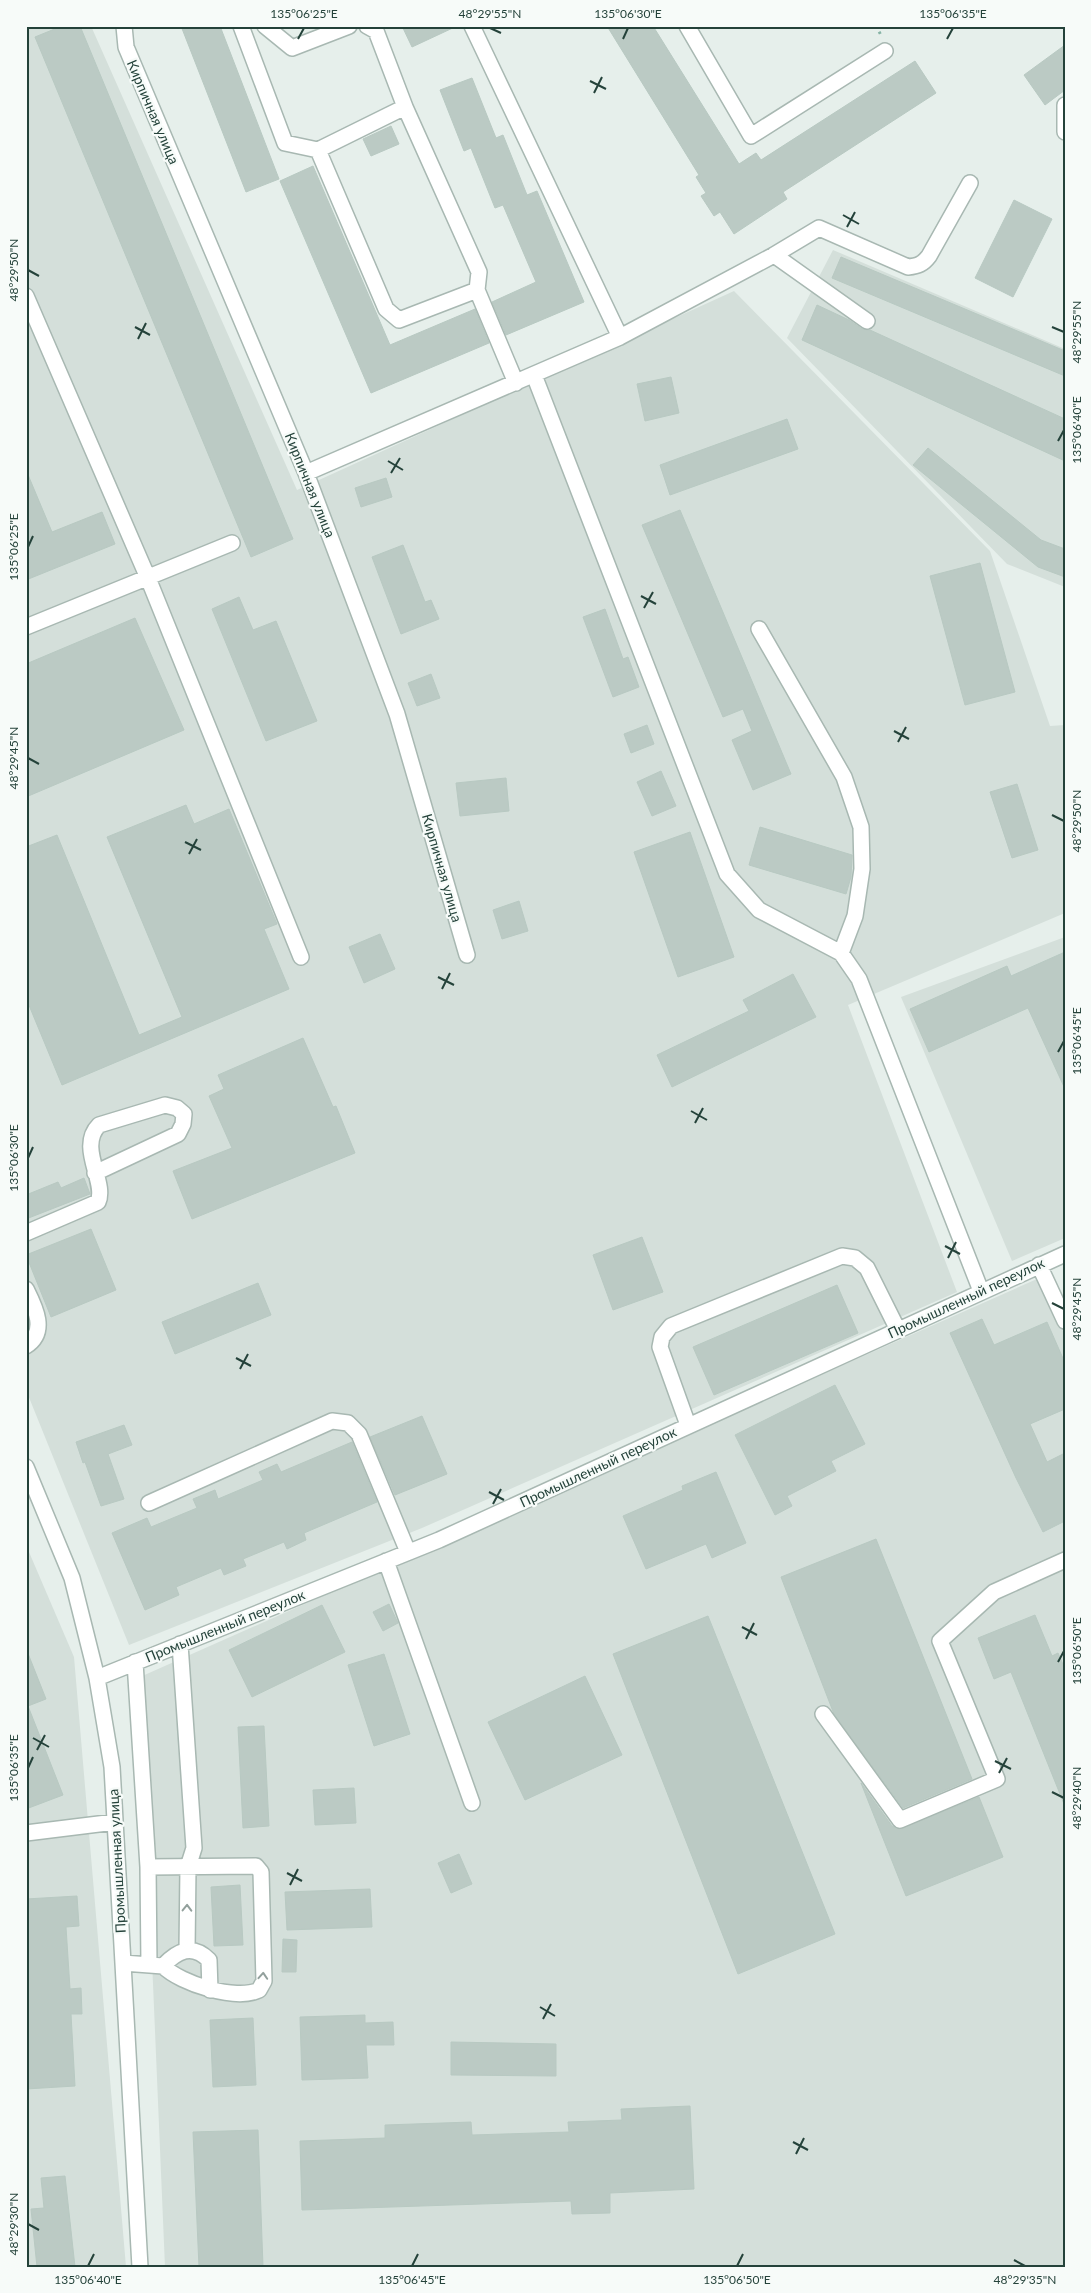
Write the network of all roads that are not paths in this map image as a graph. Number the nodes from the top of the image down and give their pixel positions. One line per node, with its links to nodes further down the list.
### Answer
1 (124, 26): 21 (street, Кирпичная улица)
2 (241, 26): 12 (street)
3 (265, 26): 4 (street)
4 (349, 26)
5 (367, 26): 10 (street)
6 (472, 26): 18 (street)
7 (687, 26): 8 (street)
8 (885, 51)
9 (1065, 105): 11 (street)
10 (405, 107): 12 (street); 15 (street)
11 (1065, 132)
12 (318, 150): 15 (street)
13 (970, 183): 14 (street)
14 (774, 255): 17 (street); 18 (street)
15 (477, 290): 20 (street)
16 (26, 296): 23 (street)
17 (867, 321)
18 (620, 337): 19 (street)
19 (534, 375): 20 (street); 26 (street)
20 (516, 383): 21 (street)
21 (306, 473): 27 (street, Кирпичная улица)
22 (232, 544): 23 (street)
23 (148, 578): 24 (street); 28 (street)
24 (26, 627)
25 (759, 628): 26 (street)
26 (841, 953): 34 (street)
27 (467, 955)
28 (301, 957)
29 (96, 1173): 29 (street); 30 (street)
30 (26, 1234)
31 (1065, 1254): 32 (street, Промышленный переулок)
32 (1039, 1264): 34 (street, Промышленный переулок); 35 (street)
33 (26, 1289): 37 (street)
34 (981, 1291): 36 (street, Промышленный переулок)
35 (1065, 1321)
36 (898, 1330): 38 (street, Промышленный переулок); 38 (street)
37 (26, 1346)
38 (688, 1425): 41 (street, Промышленный переулок)
39 (28, 1476): 46 (street, Промышленная улица)
40 (149, 1503): 41 (street)
41 (408, 1552): 43 (street, Промышленный переулок)
42 (1065, 1560): 47 (street)
43 (386, 1561): 44 (street, Промышленный переулок); 48 (street)
44 (180, 1644): 45 (street, Промышленный переулок); 52 (street)
45 (135, 1662): 46 (street, Промышленный переулок); 51 (street)
46 (97, 1678): 49 (street, Промышленная улица)
47 (823, 1714)
48 (472, 1803)
49 (115, 1822): 50 (street); 54 (street, Промышленная улица)
50 (26, 1833)
51 (148, 1867): 52 (street); 55 (street)
52 (188, 1867): 53 (street, one-way to 52); 56 (street, one-way to 52)
53 (187, 1950): 55 (street); 56 (street)
54 (123, 1963): 55 (street); 57 (street, Промышленная улица)
55 (156, 1965): 56 (street)
56 (210, 1990)
57 (140, 2267)

